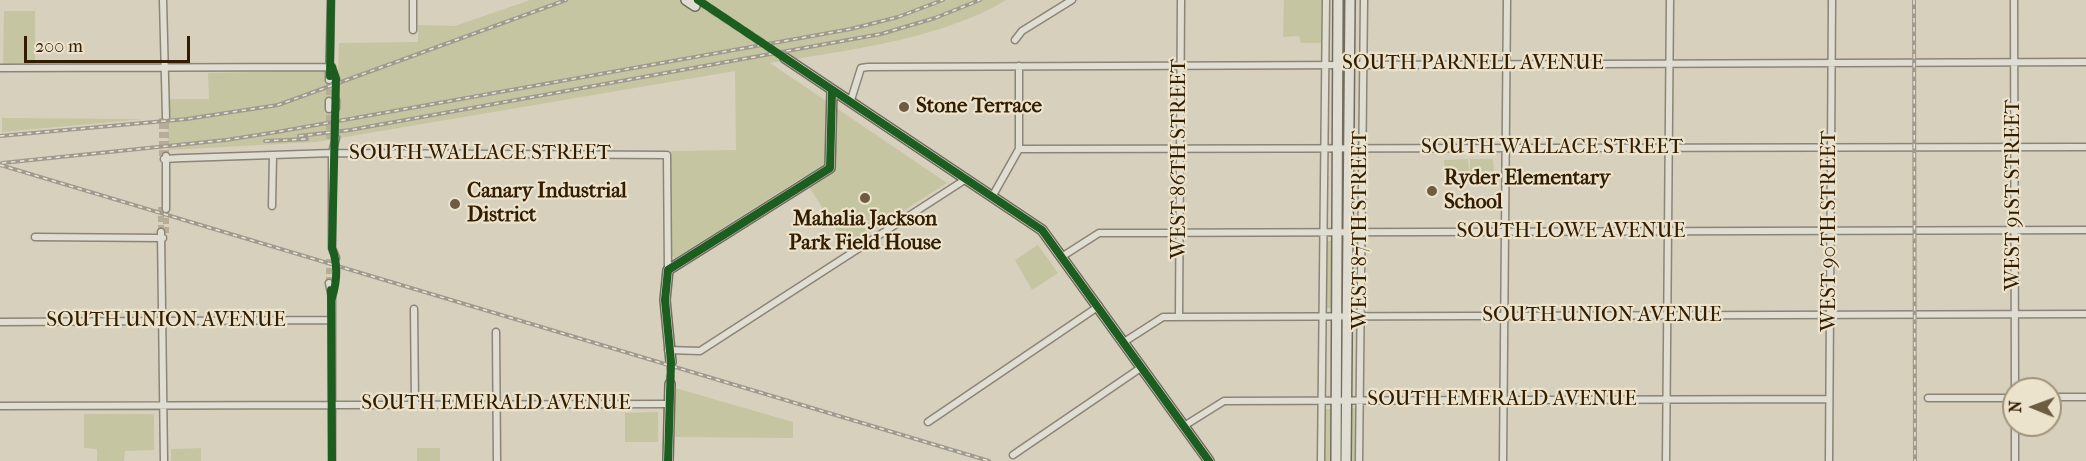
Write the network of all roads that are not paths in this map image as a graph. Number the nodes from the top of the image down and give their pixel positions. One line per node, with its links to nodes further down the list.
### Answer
1 (163, 0): 30 (street)
2 (331, 0): 28 (street)
3 (413, 0): 14 (street)
4 (1072, 0): 15 (street)
5 (1181, 0): 22 (street, WEST 86TH STREET)
6 (1326, 0): 23 (street, WEST 87TH STREET)
7 (1338, 0): 24 (street, WEST 87TH STREET)
8 (1350, 0): 25 (street, WEST 87TH STREET)
9 (1364, 0): 26 (street, WEST 87TH STREET)
10 (1508, 0): 21 (street)
11 (1670, 0): 19 (street)
12 (1832, 0): 20 (street, WEST 90TH STREET)
13 (2014, 0): 17 (street, WEST 91ST STREET)
14 (413, 30)
15 (1015, 40)
16 (781, 59): 32 (street)
17 (2014, 62): 18 (street, SOUTH PARNELL AVENUE); 20 (street, SOUTH PARNELL AVENUE); 37 (street, WEST 91ST STREET)
18 (2086, 62)
19 (1669, 63): 20 (street, SOUTH PARNELL AVENUE); 21 (street, SOUTH PARNELL AVENUE); 44 (street)
20 (1832, 63): 36 (street, WEST 90TH STREET)
21 (1507, 64): 26 (street, SOUTH PARNELL AVENUE); 43 (street)
22 (1181, 65): 23 (street, SOUTH PARNELL AVENUE); 27 (street, SOUTH PARNELL AVENUE); 46 (street, WEST 86TH STREET)
23 (1325, 65): 24 (street, SOUTH PARNELL AVENUE); 39 (street, WEST 87TH STREET)
24 (1338, 65): 25 (street, SOUTH PARNELL AVENUE); 40 (street, WEST 87TH STREET)
25 (1350, 65): 26 (street, SOUTH PARNELL AVENUE); 41 (street, WEST 87TH STREET)
26 (1363, 65): 42 (street, WEST 87TH STREET)
27 (1019, 66): 33 (street, SOUTH PARNELL AVENUE); 45 (street)
28 (332, 67): 30 (street); 31 (street)
29 (0, 68): 30 (street)
30 (164, 68): 34 (street)
31 (332, 80)
32 (832, 91): 33 (street); 66 (street)
33 (850, 103): 49 (street)
34 (164, 117)
35 (332, 138): 47 (street)
36 (1831, 147): 37 (street, SOUTH WALLACE STREET); 44 (street, SOUTH WALLACE STREET); 56 (street, WEST 90TH STREET)
37 (2014, 147): 38 (street, SOUTH WALLACE STREET); 53 (street, WEST 91ST STREET)
38 (2086, 147)
39 (1325, 148): 40 (street, SOUTH WALLACE STREET); 46 (street, SOUTH WALLACE STREET); 60 (street, WEST 87TH STREET)
40 (1338, 148): 41 (street, SOUTH WALLACE STREET); 61 (street, WEST 87TH STREET)
41 (1349, 148): 42 (street, SOUTH WALLACE STREET); 62 (street, WEST 87TH STREET)
42 (1362, 148): 43 (street, SOUTH WALLACE STREET); 57 (street, WEST 87TH STREET)
43 (1506, 148): 44 (street, SOUTH WALLACE STREET); 58 (street)
44 (1668, 148): 55 (street)
45 (1019, 149): 46 (street, SOUTH WALLACE STREET); 50 (street)
46 (1181, 149): 59 (street, WEST 86TH STREET)
47 (332, 153): 48 (street, SOUTH WALLACE STREET); 65 (street); 66 (street, SOUTH WALLACE STREET)
48 (273, 155): 51 (street, SOUTH WALLACE STREET); 52 (street)
49 (966, 179): 50 (street); 85 (street)
50 (992, 197): 64 (street)
51 (164, 205)
52 (272, 206)
53 (2014, 230): 54 (street, SOUTH LOWE AVENUE); 56 (street, SOUTH LOWE AVENUE); 70 (street, WEST 91ST STREET)
54 (2086, 230)
55 (1668, 231): 56 (street, SOUTH LOWE AVENUE); 58 (street, SOUTH LOWE AVENUE); 72 (street)
56 (1830, 231): 73 (street, WEST 90TH STREET)
57 (1362, 232): 58 (street, SOUTH LOWE AVENUE); 62 (street, SOUTH LOWE AVENUE); 77 (street, WEST 87TH STREET)
58 (1505, 232): 78 (street)
59 (1180, 233): 60 (street, SOUTH LOWE AVENUE); 64 (street, SOUTH LOWE AVENUE); 79 (street, WEST 86TH STREET)
60 (1324, 233): 61 (street, SOUTH LOWE AVENUE); 74 (street, WEST 87TH STREET)
61 (1337, 233): 62 (street, SOUTH LOWE AVENUE); 75 (street, WEST 87TH STREET)
62 (1348, 233): 76 (street, WEST 87TH STREET)
63 (35, 237): 81 (street)
64 (1064, 256): 68 (street)
65 (333, 257)
66 (668, 270): 85 (street)
67 (332, 284): 80 (street)
68 (1099, 306): 84 (street); 106 (street)
69 (414, 309): 104 (street)
70 (2015, 314): 71 (street, SOUTH UNION AVENUE); 73 (street, SOUTH UNION AVENUE); 87 (street, WEST 91ST STREET)
71 (2086, 314)
72 (1667, 315): 73 (street, SOUTH UNION AVENUE); 78 (street, SOUTH UNION AVENUE); 93 (street)
73 (1830, 315): 94 (street, WEST 90TH STREET)
74 (1323, 316): 75 (street, SOUTH UNION AVENUE); 79 (street, SOUTH UNION AVENUE); 98 (street, WEST 87TH STREET)
75 (1337, 316): 76 (street, SOUTH UNION AVENUE); 99 (street, WEST 87TH STREET)
76 (1347, 316): 77 (street, SOUTH UNION AVENUE); 95 (street, WEST 87TH STREET)
77 (1361, 316): 78 (street, SOUTH UNION AVENUE); 96 (street, WEST 87TH STREET)
78 (1504, 316): 97 (street)
79 (1179, 317): 84 (street, SOUTH UNION AVENUE)
80 (332, 320): 81 (street, SOUTH UNION AVENUE); 103 (street)
81 (163, 321): 82 (street, SOUTH UNION AVENUE); 102 (street)
82 (0, 322)
83 (496, 332): 101 (street)
84 (1124, 342): 86 (street)
85 (668, 357)
86 (1142, 367): 107 (street); 109 (street)
87 (2015, 377)
88 (668, 383): 100 (street)
89 (1928, 398): 90 (street)
90 (2002, 398)
91 (2062, 398): 92 (street)
92 (2086, 398)
93 (1666, 399): 94 (street, SOUTH EMERALD AVENUE); 97 (street, SOUTH EMERALD AVENUE); 120 (street)
94 (1829, 399): 121 (street, WEST 90TH STREET)
95 (1347, 400): 96 (street, SOUTH EMERALD AVENUE); 99 (street, SOUTH EMERALD AVENUE); 117 (street, WEST 87TH STREET)
96 (1359, 400): 97 (street, SOUTH EMERALD AVENUE); 118 (street, WEST 87TH STREET)
97 (1503, 400): 119 (street)
98 (1322, 401): 99 (street, SOUTH EMERALD AVENUE); 107 (street, SOUTH EMERALD AVENUE); 115 (street, WEST 87TH STREET)
99 (1336, 401): 116 (street, WEST 87TH STREET)
100 (668, 403): 101 (street, SOUTH EMERALD AVENUE); 113 (street)
101 (497, 404): 104 (street, SOUTH EMERALD AVENUE); 112 (street)
102 (164, 405): 103 (street, SOUTH EMERALD AVENUE); 105 (street, SOUTH EMERALD AVENUE); 110 (street)
103 (332, 405): 104 (street, SOUTH EMERALD AVENUE); 111 (street)
104 (415, 405)
105 (0, 406)
106 (928, 422)
107 (1184, 426): 114 (street)
108 (2015, 437): 122 (street)
109 (1013, 455)
110 (164, 461)
111 (332, 461)
112 (497, 461)
113 (668, 461)
114 (1209, 461)
115 (1321, 461)
116 (1336, 461)
117 (1346, 461)
118 (1359, 461)
119 (1503, 461)
120 (1666, 461)
121 (1829, 461)
122 (2015, 461)

